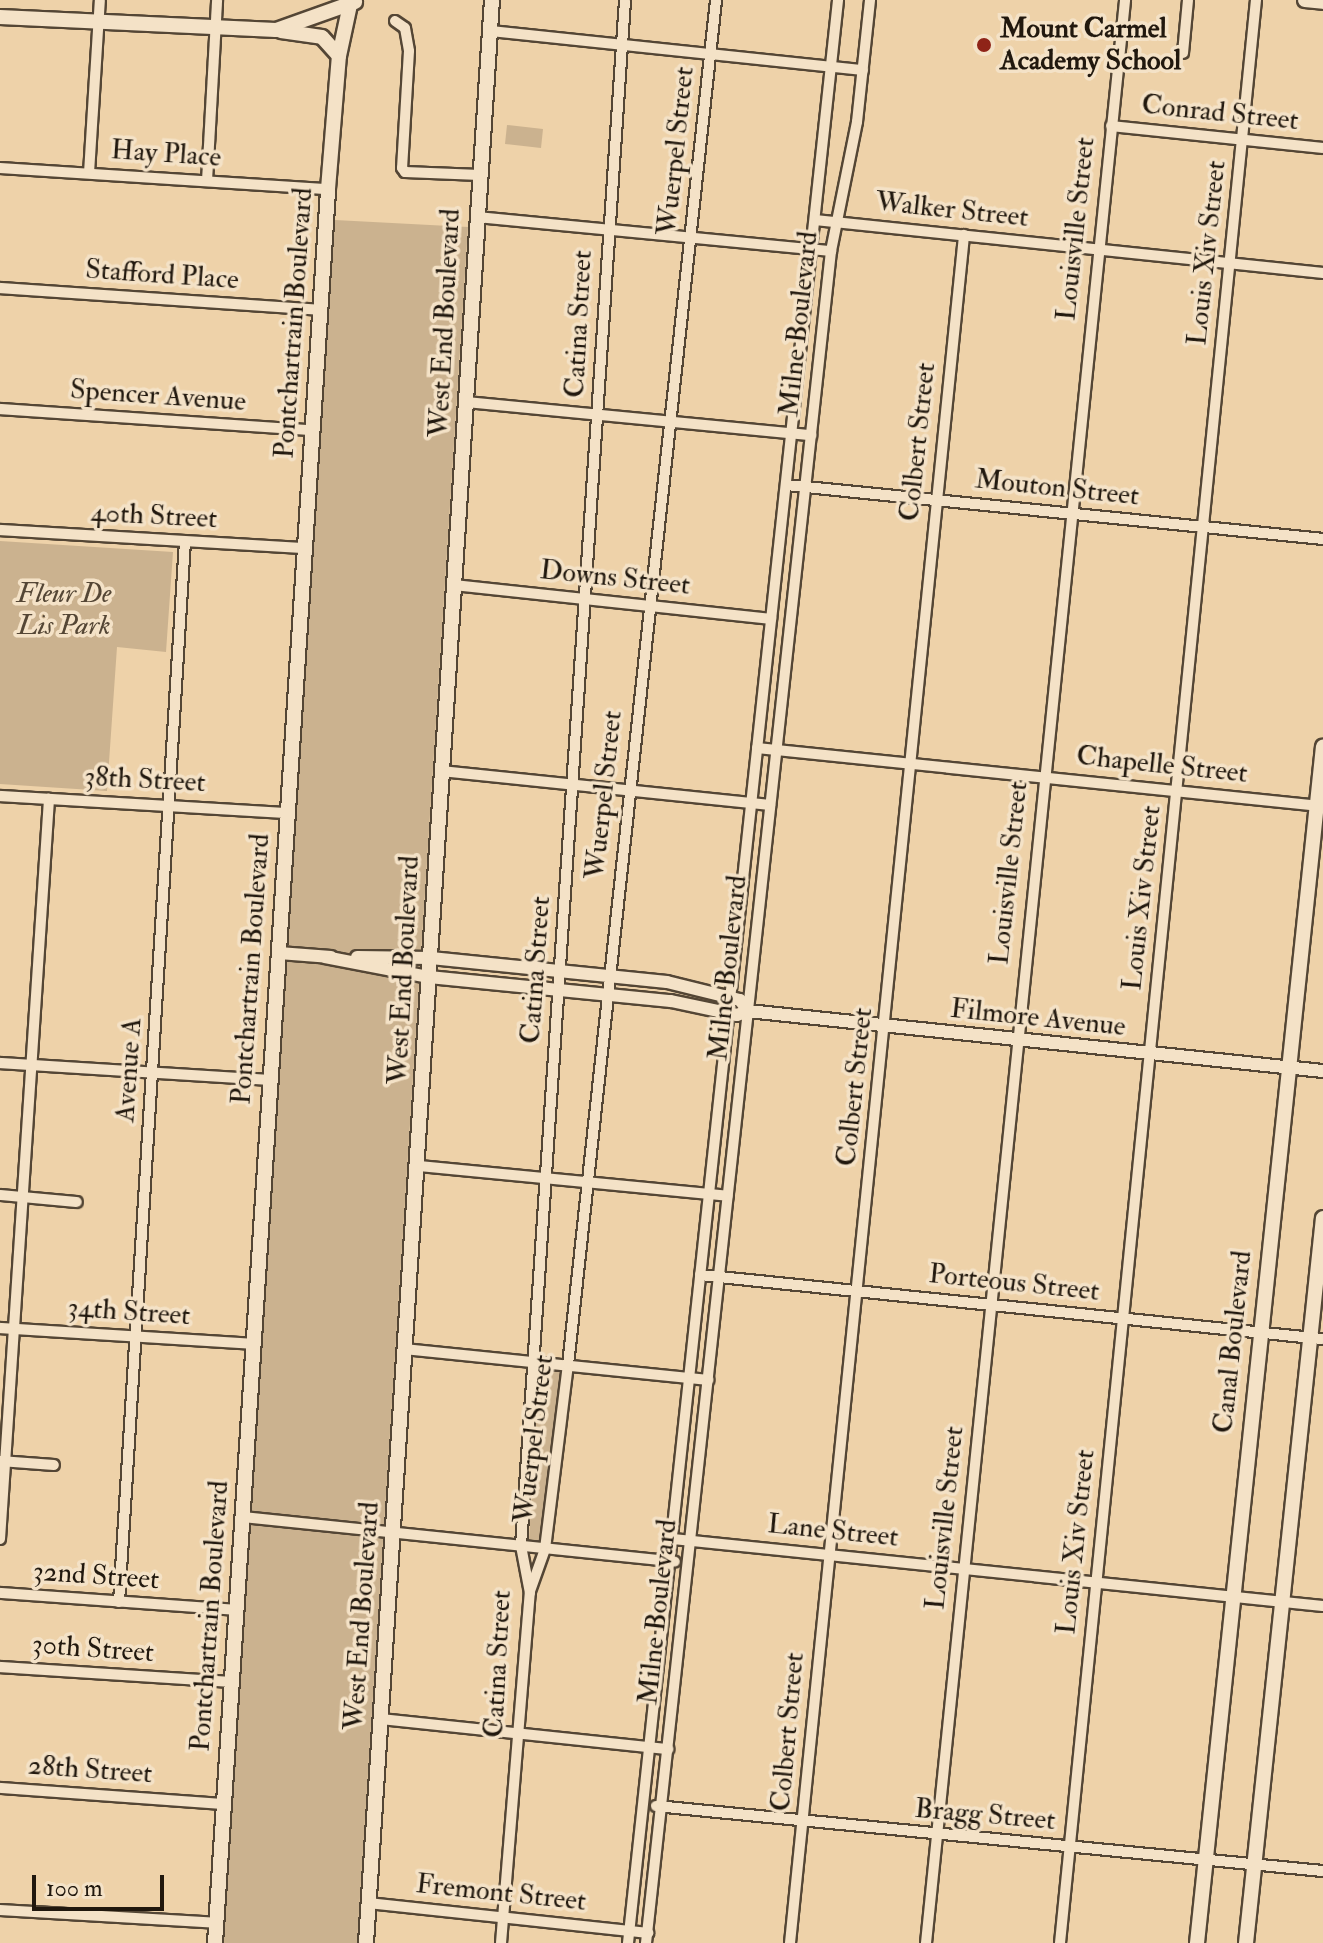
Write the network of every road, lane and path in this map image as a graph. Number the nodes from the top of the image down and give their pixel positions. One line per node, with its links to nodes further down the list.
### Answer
1 (100, 0): 16 (street)
2 (217, 0): 17 (street)
3 (492, 0): 19 (main road, West End Boulevard)
4 (625, 0): 20 (street, Catina Street)
5 (716, 0): 21 (street, Wuerpel Street)
6 (838, 0): 24 (street, Milne Boulevard)
7 (870, 0): 25 (street, Milne Boulevard)
8 (1125, 0): 26 (street, Louisville Street)
9 (1188, 0): 22 (street)
10 (1256, 0): 27 (street, Louis Xiv Street)
11 (1305, 0): 12 (main road)
12 (1322, 1)
13 (353, 2): 18 (main road); 23 (main road, Pontchartrain Boulevard)
14 (0, 17): 16 (main road)
15 (395, 21): 31 (street)
16 (99, 23): 17 (main road); 30 (street)
17 (216, 30): 18 (main road); 32 (street)
18 (276, 30): 23 (main road)
19 (491, 31): 20 (street); 31 (main road, West End Boulevard)
20 (622, 43): 21 (street); 37 (street, Catina Street)
21 (710, 52): 24 (street); 39 (street, Wuerpel Street)
22 (1183, 53)
23 (339, 56): 33 (main road, Pontchartrain Boulevard)
24 (832, 66): 25 (street); 35 (street, Milne Boulevard)
25 (863, 70): 36 (street, Milne Boulevard)
26 (1111, 126): 27 (street, Conrad Street); 41 (street, Louisville Street)
27 (1243, 140): 28 (street, Conrad Street); 43 (street, Louis Xiv Street)
28 (1323, 148)
29 (0, 168): 30 (street, Hay Place)
30 (89, 173): 32 (street, Hay Place)
31 (480, 175): 34 (main road, West End Boulevard)
32 (207, 181): 33 (street, Hay Place)
33 (328, 189): 46 (main road, Pontchartrain Boulevard)
34 (477, 217): 37 (street); 47 (main road, West End Boulevard)
35 (815, 220): 36 (street, Walker Street); 40 (street, Milne Boulevard)
36 (834, 222): 38 (street, Walker Street); 42 (street, Milne Boulevard)
37 (609, 229): 39 (street); 49 (street, Catina Street)
38 (964, 235): 41 (street, Walker Street); 56 (street, Colbert Street)
39 (691, 237): 40 (street); 50 (street, Wuerpel Street)
40 (811, 249): 42 (street); 52 (street, Milne Boulevard)
41 (1098, 250): 43 (street, Walker Street); 57 (street, Louisville Street)
42 (831, 251): 53 (street, Milne Boulevard)
43 (1230, 264): 44 (street, Walker Street); 58 (street, Louis Xiv Street)
44 (1323, 273)
45 (0, 288): 46 (street, Stafford Place)
46 (321, 310): 51 (main road, Pontchartrain Boulevard)
47 (466, 402): 49 (street); 63 (main road, West End Boulevard)
48 (0, 409): 51 (street, Spencer Avenue)
49 (599, 412): 50 (street); 64 (street, Catina Street)
50 (671, 419): 52 (street); 65 (street, Wuerpel Street)
51 (312, 430): 62 (main road, Pontchartrain Boulevard)
52 (791, 433): 53 (street); 54 (street, Milne Boulevard)
53 (811, 435): 55 (street, Milne Boulevard)
54 (786, 485): 55 (street, Mouton Street); 66 (street, Milne Boulevard)
55 (805, 487): 56 (street, Mouton Street); 69 (street, Milne Boulevard)
56 (936, 500): 57 (street, Mouton Street); 70 (street, Colbert Street)
57 (1069, 514): 58 (street, Mouton Street); 72 (street, Louisville Street)
58 (1204, 527): 60 (street, Mouton Street); 75 (street, Louis Xiv Street)
59 (0, 530): 61 (street, 40th Street)
60 (1323, 539)
61 (185, 542): 62 (street, 40th Street); 79 (street, Avenue A)
62 (305, 548): 82 (main road, Pontchartrain Boulevard)
63 (454, 585): 64 (street, Downs Street); 71 (main road, West End Boulevard)
64 (584, 598): 65 (street, Downs Street); 73 (street, Catina Street)
65 (648, 606): 66 (street, Downs Street); 74 (street, Wuerpel Street)
66 (771, 619): 68 (street, Milne Boulevard)
67 (1323, 747): 81 (main road, Canal Boulevard)
68 (757, 748): 69 (street, Chapelle Street); 78 (street, Milne Boulevard)
69 (776, 750): 70 (street, Chapelle Street); 80 (street, Milne Boulevard)
70 (910, 764): 72 (street, Chapelle Street); 94 (street, Colbert Street)
71 (441, 771): 73 (street); 85 (main road, West End Boulevard)
72 (1043, 777): 75 (street, Chapelle Street); 95 (street, Louisville Street)
73 (572, 784): 74 (street); 86 (street, Catina Street)
74 (629, 789): 78 (street); 87 (street, Wuerpel Street)
75 (1176, 791): 81 (street, Chapelle Street); 96 (street, Louis Xiv Street)
76 (0, 796): 77 (street, 38th Street)
77 (49, 799): 79 (street, 38th Street); 98 (street)
78 (751, 803): 80 (street); 91 (street, Milne Boulevard)
79 (168, 805): 82 (street, 38th Street); 101 (street, Avenue A)
80 (770, 805): 92 (street, Milne Boulevard)
81 (1320, 806): 99 (main road, Canal Boulevard)
82 (288, 813): 83 (main road, Pontchartrain Boulevard)
83 (279, 953): 84 (street, Filmore Avenue); 102 (main road, Pontchartrain Boulevard)
84 (325, 957): 85 (street, Filmore Avenue); 88 (street, Filmore Avenue)
85 (431, 958): 86 (street, Filmore Avenue); 88 (main road, West End Boulevard)
86 (560, 970): 87 (street, Filmore Avenue); 89 (street, Catina Street)
87 (609, 975): 90 (street, Wuerpel Street); 91 (street, Filmore Avenue)
88 (429, 977): 89 (street, Filmore Avenue); 103 (main road, West End Boulevard)
89 (559, 990): 90 (street, Filmore Avenue); 104 (street, Catina Street)
90 (608, 994): 93 (street, Filmore Avenue); 105 (street, Wuerpel Street)
91 (731, 996): 92 (street); 93 (street, Milne Boulevard)
92 (748, 1011): 93 (street, Filmore Avenue); 94 (street, Filmore Avenue); 108 (street, Milne Boulevard)
93 (729, 1014): 106 (street, Milne Boulevard)
94 (885, 1027): 95 (street, Filmore Avenue); 114 (street, Colbert Street)
95 (1016, 1040): 96 (street, Filmore Avenue); 115 (street, Louisville Street)
96 (1151, 1054): 99 (street, Filmore Avenue); 116 (street, Louis Xiv Street)
97 (0, 1063): 98 (street)
98 (30, 1065): 101 (street); 109 (street)
99 (1289, 1067): 100 (street, Filmore Avenue); 119 (main road, Canal Boulevard)
100 (1323, 1071)
101 (153, 1072): 102 (street); 120 (street, Avenue A)
102 (269, 1080): 122 (main road, Pontchartrain Boulevard)
103 (419, 1166): 104 (street); 123 (main road, West End Boulevard)
104 (546, 1177): 105 (street); 124 (street, Catina Street)
105 (588, 1181): 106 (street); 125 (street, Wuerpel Street)
106 (709, 1193): 108 (street); 112 (street, Milne Boulevard)
107 (0, 1195): 109 (street)
108 (728, 1196): 113 (street, Milne Boulevard)
109 (22, 1197): 110 (street); 118 (street)
110 (77, 1202)
111 (1323, 1218): 121 (main road)
112 (700, 1275): 113 (street, Porteous Street); 126 (street, Milne Boulevard)
113 (719, 1277): 114 (street, Porteous Street); 127 (street, Milne Boulevard)
114 (858, 1292): 115 (street, Porteous Street); 137 (street, Colbert Street)
115 (992, 1305): 116 (street, Porteous Street); 140 (street, Louisville Street)
116 (1123, 1319): 119 (street, Porteous Street); 141 (street, Louis Xiv Street)
117 (0, 1328): 118 (street, 34th Street)
118 (14, 1328): 120 (street, 34th Street); 128 (street)
119 (1260, 1333): 121 (street, Porteous Street); 144 (main road, Canal Boulevard)
120 (136, 1336): 122 (street, 34th Street); 145 (street, Avenue A)
121 (1316, 1339): 146 (main road)
122 (254, 1344): 130 (main road, Pontchartrain Boulevard)
123 (404, 1349): 124 (street); 131 (main road, West End Boulevard)
124 (534, 1361): 125 (street); 135 (street, Catina Street)
125 (568, 1365): 126 (street); 136 (street, Wuerpel Street)
126 (688, 1377): 127 (street); 133 (street, Milne Boulevard)
127 (708, 1380): 134 (street, Milne Boulevard)
128 (3, 1461): 129 (street); 132 (street)
129 (54, 1465)
130 (243, 1517): 131 (street); 148 (main road, Pontchartrain Boulevard)
131 (394, 1532): 135 (street); 151 (main road, West End Boulevard)
132 (0, 1539)
133 (673, 1539): 134 (street, Lane Street); 138 (street, Milne Boulevard)
134 (690, 1541): 137 (street, Lane Street); 139 (street, Milne Boulevard)
135 (521, 1546): 136 (street); 143 (street, Catina Street)
136 (545, 1549): 138 (street); 143 (street, Wuerpel Street)
137 (829, 1555): 140 (street, Lane Street); 159 (street, Colbert Street)
138 (670, 1562): 139 (street); 153 (street, Milne Boulevard)
139 (687, 1564): 154 (street, Milne Boulevard)
140 (963, 1569): 141 (street, Lane Street); 160 (street, Louisville Street)
141 (1095, 1583): 144 (street, Lane Street); 161 (street, Louis Xiv Street)
142 (0, 1593): 145 (street, 32nd Street)
143 (530, 1593): 152 (street, Catina Street)
144 (1233, 1597): 146 (street, Lane Street); 162 (main road, Canal Boulevard)
145 (119, 1602): 148 (street, 32nd Street)
146 (1281, 1602): 147 (street, Lane Street); 163 (main road)
147 (1323, 1606)
148 (236, 1610): 150 (main road, Pontchartrain Boulevard)
149 (0, 1667): 150 (street, 30th Street)
150 (231, 1682): 156 (main road, Pontchartrain Boulevard)
151 (381, 1719): 152 (street); 165 (main road, West End Boulevard)
152 (519, 1732): 153 (street); 167 (street, Catina Street)
153 (650, 1747): 154 (street); 157 (street, Milne Boulevard)
154 (668, 1749): 158 (street, Milne Boulevard)
155 (0, 1788): 156 (street, 28th Street)
156 (224, 1804): 168 (main road, Pontchartrain Boulevard)
157 (644, 1804): 158 (street, Bragg Street); 169 (street, Milne Boulevard)
158 (661, 1806): 159 (street, Bragg Street); 170 (street, Milne Boulevard)
159 (804, 1821): 160 (street, Bragg Street); 175 (street, Colbert Street)
160 (938, 1836): 161 (street, Bragg Street); 176 (street, Louisville Street)
161 (1071, 1846): 162 (street, Bragg Street); 177 (street, Louis Xiv Street)
162 (1206, 1861): 163 (street, Bragg Street); 178 (main road, Canal Boulevard)
163 (1253, 1864): 164 (street, Bragg Street); 179 (main road)
164 (1323, 1871)
165 (368, 1903): 167 (street, Fremont Street); 172 (main road, West End Boulevard)
166 (0, 1910): 168 (street)
167 (503, 1918): 169 (street, Fremont Street); 173 (street, Catina Street)
168 (216, 1923): 171 (main road, Pontchartrain Boulevard)
169 (629, 1930): 170 (street, Fremont Street); 174 (street, Milne Boulevard)
170 (647, 1938)
171 (215, 1943)
172 (366, 1943)
173 (501, 1943)
174 (628, 1943)
175 (790, 1943)
176 (926, 1943)
177 (1060, 1943)
178 (1197, 1943)
179 (1246, 1943)

